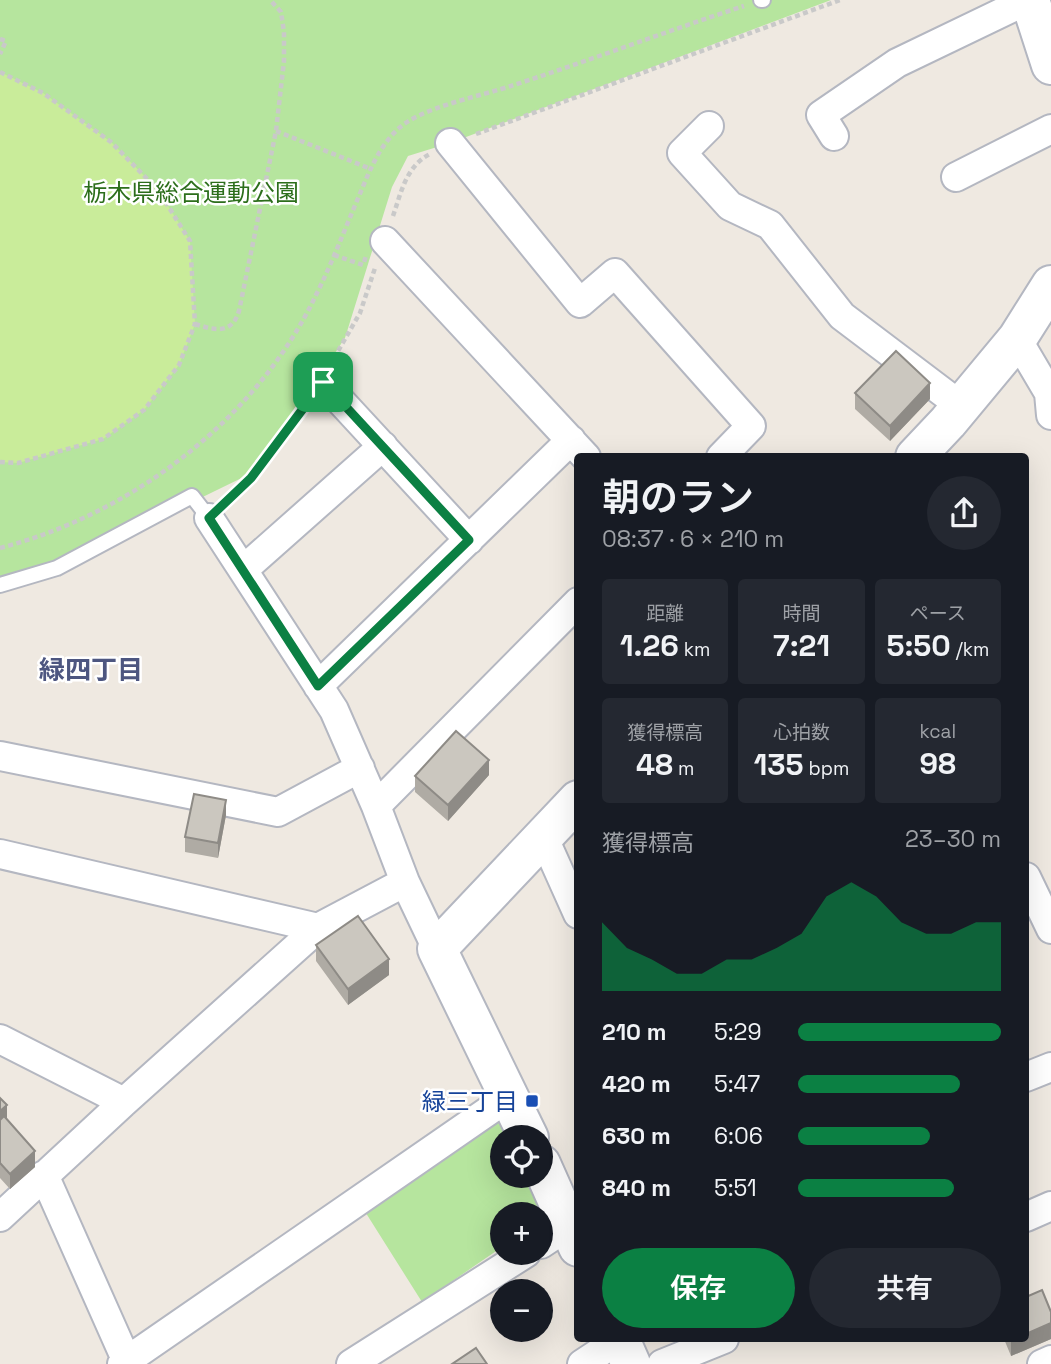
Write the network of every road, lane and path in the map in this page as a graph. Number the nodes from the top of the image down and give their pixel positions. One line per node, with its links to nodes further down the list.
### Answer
1 (270, 0): 10 (path)
2 (840, 0): 12 (path)
3 (1029, 0): 6 (street); 11 (street)
4 (0, 39): 5 (path)
5 (0, 54)
6 (1051, 65)
7 (0, 72): 17 (path)
8 (709, 126): 21 (street)
9 (1051, 129): 14 (street)
10 (276, 131): 13 (path); 17 (path)
11 (834, 136)
12 (450, 143): 15 (path); 24 (street)
13 (371, 169)
14 (956, 177)
15 (385, 241): 19 (path); 23 (street)
16 (1051, 285): 18 (street)
17 (195, 324): 26 (path)
18 (1017, 339): 20 (street); 21 (street)
19 (323, 382): 22 (street); 27 (path)
20 (1050, 401)
21 (961, 406): 25 (street)
22 (383, 446): 28 (street); 29 (street)
23 (578, 449): 28 (street)
24 (725, 453)
25 (920, 453)
26 (0, 462)
27 (209, 518): 29 (street); 30 (lane)
28 (469, 540): 32 (street)
29 (243, 570): 32 (street)
30 (0, 585)
31 (574, 606): 36 (street)
32 (318, 686): 34 (street)
33 (0, 756): 34 (street)
34 (360, 768): 36 (street)
35 (574, 804): 37 (street)
36 (376, 806): 39 (street)
37 (543, 836): 41 (street); 44 (street)
38 (0, 854): 42 (street)
39 (405, 882): 42 (street); 44 (street)
40 (1029, 883): 43 (street)
41 (574, 905)
42 (318, 928): 49 (street)
43 (1051, 929)
44 (438, 949): 48 (street)
45 (0, 1038): 49 (street)
46 (1051, 1067): 47 (street)
47 (1029, 1076)
48 (510, 1096): 50 (street); 62 (street)
49 (124, 1102): 51 (street)
50 (523, 1125)
51 (44, 1175): 55 (street); 62 (street)
52 (548, 1188): 56 (street)
53 (1051, 1206): 54 (street)
54 (1029, 1215)
55 (0, 1217)
56 (562, 1239)
57 (507, 1265): 63 (street)
58 (615, 1342): 64 (street)
59 (621, 1342): 65 (street)
60 (717, 1342): 66 (street)
61 (1051, 1360): 67 (street)
62 (125, 1363)
63 (351, 1364)
64 (582, 1364)
65 (631, 1364)
66 (662, 1364)
67 (1042, 1364)

